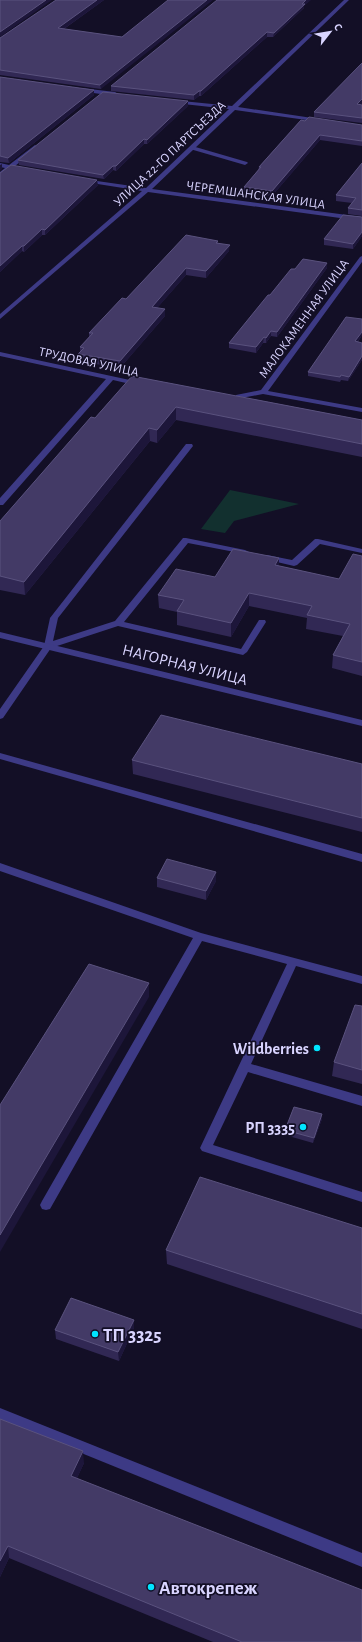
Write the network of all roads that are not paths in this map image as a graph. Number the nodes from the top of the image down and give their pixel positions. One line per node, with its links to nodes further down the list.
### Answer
1 (346, 0): 8 (street, УЛИЦА 22-ГО ПАРТСЪЕЗДА)
2 (109, 88): 4 (street)
3 (74, 89): 4 (street)
4 (103, 93): 5 (street); 6 (street)
5 (119, 95)
6 (97, 98)
7 (165, 100): 8 (street)
8 (235, 108): 9 (street); 11 (street, УЛИЦА 22-ГО ПАРТСЪЕЗДА)
9 (324, 122)
10 (41, 142): 14 (street)
11 (192, 148): 12 (street); 18 (street, УЛИЦА 22-ГО ПАРТСЪЕЗДА)
12 (245, 163)
13 (0, 165): 14 (street)
14 (10, 167): 15 (street); 16 (street)
15 (33, 171)
16 (0, 175)
17 (78, 178): 18 (street, ЧЕРЕМШАНСКАЯ УЛИЦА)
18 (147, 190): 19 (street, ЧЕРЕМШАНСКАЯ УЛИЦА); 21 (street, УЛИЦА 22-ГО ПАРТСЪЕЗДА)
19 (362, 220)
20 (362, 258): 25 (street, МАЛОКАМЕННАЯ УЛИЦА)
21 (0, 317)
22 (0, 354): 23 (street, ТРУДОВАЯ УЛИЦА)
23 (110, 379): 24 (street, ТРУДОВАЯ УЛИЦА); 29 (street)
24 (149, 386)
25 (263, 392): 26 (street); 27 (street)
26 (239, 397)
27 (362, 410)
28 (189, 446): 34 (street)
29 (0, 503)
30 (362, 551): 32 (street)
31 (262, 622): 32 (street)
32 (118, 623): 34 (street)
33 (0, 635): 34 (street, НАГОРНАЯ УЛИЦА)
34 (48, 646): 35 (street); 36 (street, НАГОРНАЯ УЛИЦА)
35 (0, 716)
36 (362, 723)
37 (0, 756): 38 (street)
38 (362, 858)
39 (0, 867): 40 (street)
40 (199, 936): 41 (street); 46 (street)
41 (293, 962): 42 (street); 43 (street)
42 (362, 980)
43 (244, 1066): 44 (street); 45 (street)
44 (362, 1102)
45 (362, 1197)
46 (46, 1205)
47 (0, 1414): 48 (street)
48 (362, 1560)

